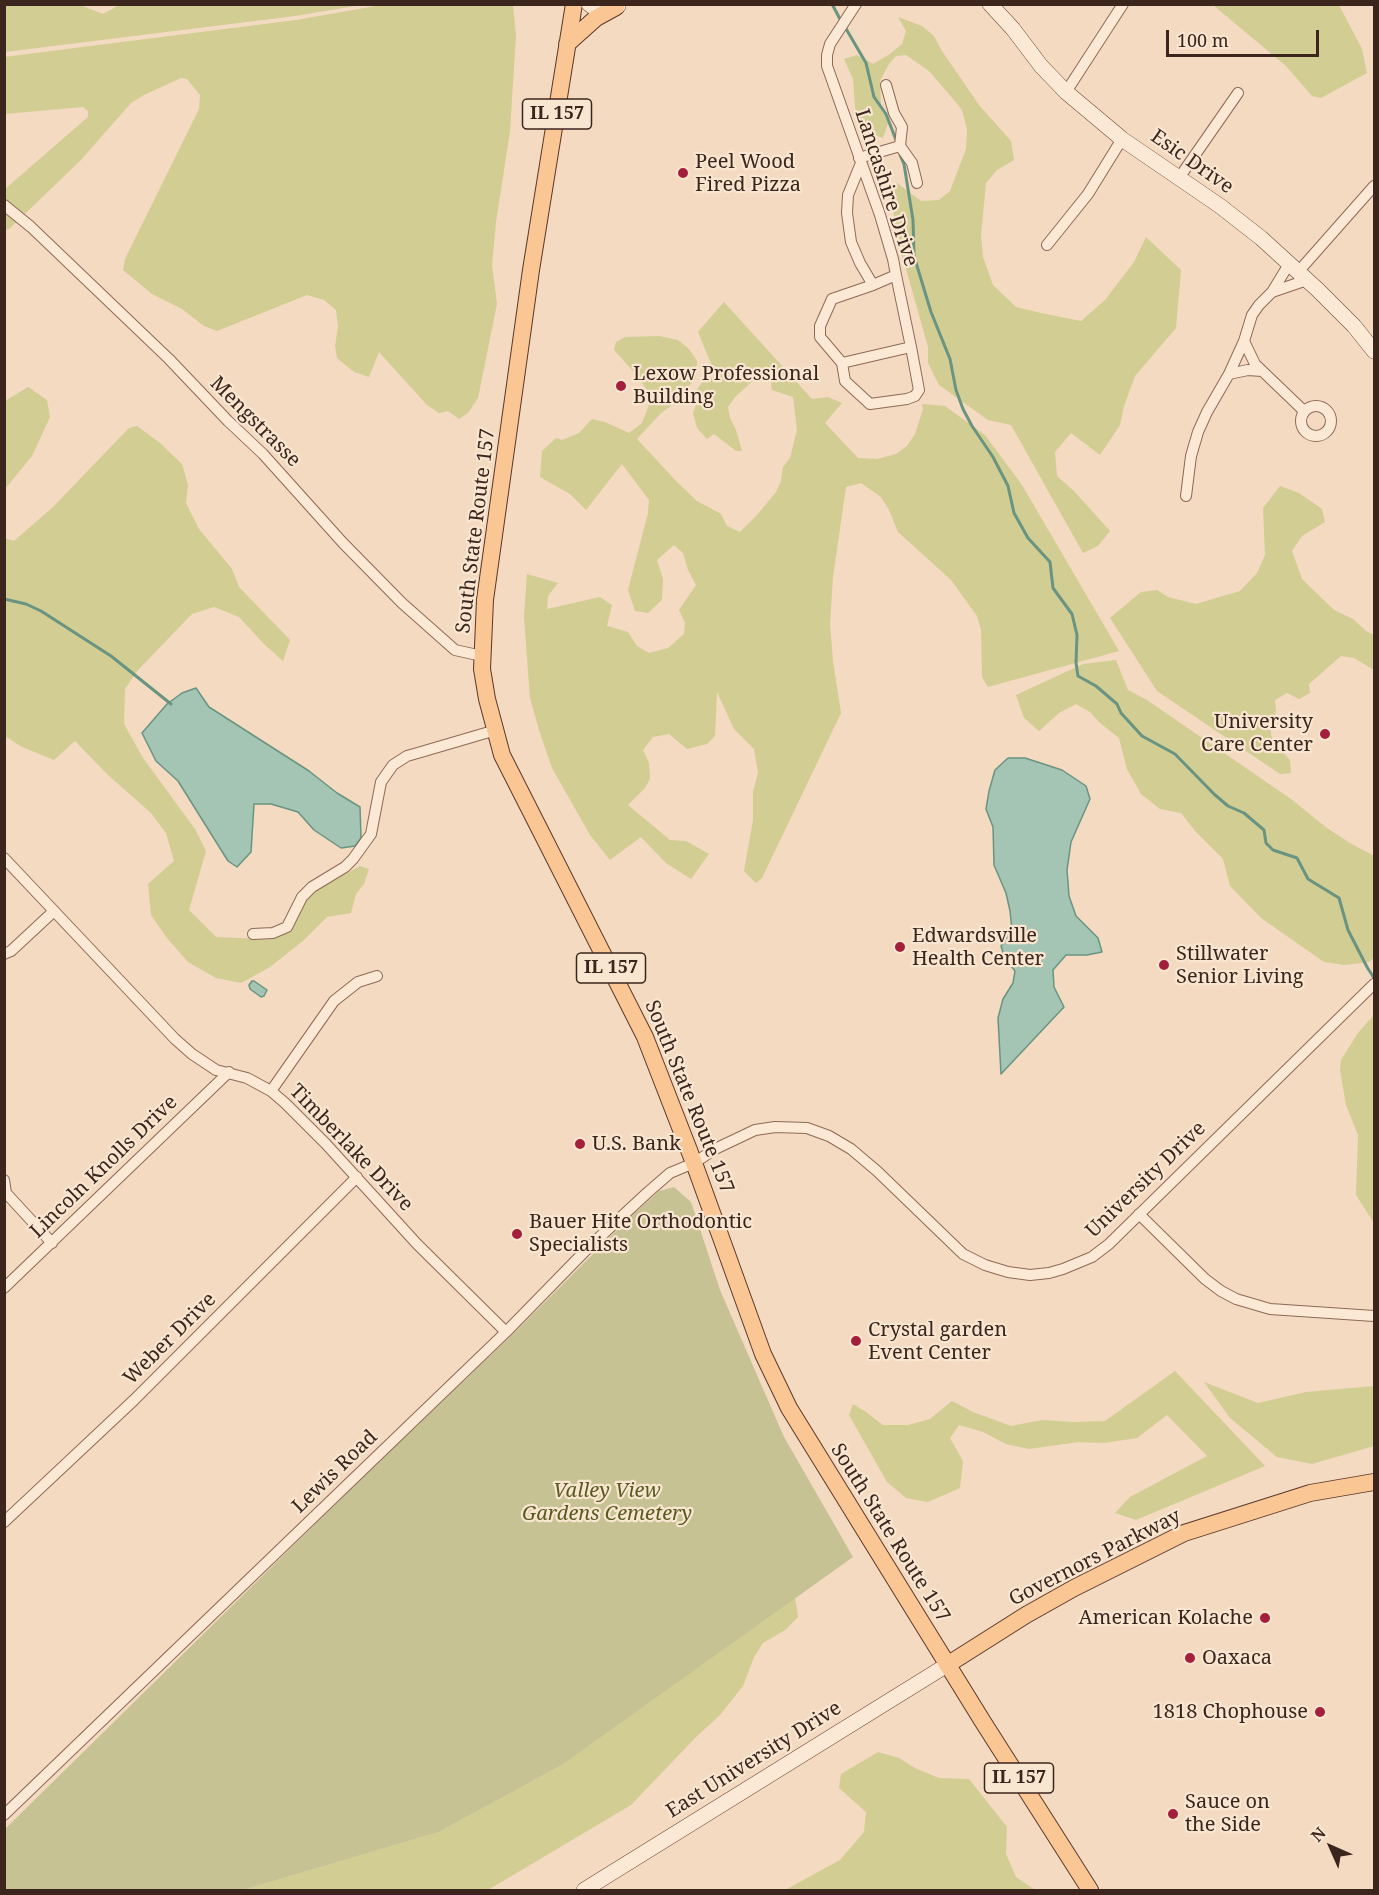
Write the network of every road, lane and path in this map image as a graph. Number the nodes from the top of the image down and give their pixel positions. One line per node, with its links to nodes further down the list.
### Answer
1 (574, 4): 7 (main road, South State Route 157 / IL 157)
2 (589, 4): 6 (street)
3 (856, 4): 13 (street, Lancashire Drive)
4 (990, 4): 9 (street, Esic Drive)
5 (1123, 4): 9 (street)
6 (619, 6): 7 (main road)
7 (567, 44): 31 (main road, South State Route 157 / IL 157)
8 (886, 85): 12 (street)
9 (1066, 92): 11 (street, Esic Drive)
10 (1238, 93): 14 (street)
11 (1122, 139): 14 (street, Esic Drive); 18 (street)
12 (900, 146): 13 (street); 15 (street)
13 (860, 161): 20 (street, Lancashire Drive); 21 (street)
14 (1179, 178): 19 (street, Esic Drive)
15 (917, 183)
16 (1374, 186): 19 (street)
17 (4, 205): 31 (street, Mengstrasse)
18 (1047, 245)
19 (1298, 272): 22 (street); 22 (street); 25 (street, Esic Drive)
20 (896, 275): 21 (street); 24 (street, Lancashire Drive)
21 (873, 285): 26 (street)
22 (1272, 292): 23 (street)
23 (1244, 341): 27 (street); 28 (street)
24 (910, 347): 26 (street); 26 (street, Lancashire Drive)
25 (1374, 351)
26 (842, 363)
27 (1262, 371): 28 (street); 29 (street)
28 (1229, 374): 30 (street)
29 (1304, 411)
30 (1186, 496)
31 (482, 657): 32 (main road, South State Route 157 / IL 157)
32 (496, 730): 35 (street); 41 (main road, South State Route 157 / IL 157)
33 (4, 858): 34 (street, Timberlake Drive)
34 (54, 911): 36 (street); 39 (street, Timberlake Drive)
35 (253, 934)
36 (4, 954)
37 (377, 976): 40 (street)
38 (1374, 984): 44 (street, University Drive)
39 (229, 1072): 40 (street, Timberlake Drive); 45 (street, Lincoln Knolls Drive)
40 (271, 1091): 42 (street, Timberlake Drive)
41 (694, 1163): 44 (street, University Drive); 48 (street, Lewis Road); 51 (main road, South State Route 157 / IL 157)
42 (357, 1177): 48 (street, Timberlake Drive); 50 (street, Weber Drive)
43 (4, 1180): 45 (street)
44 (1139, 1214): 47 (street)
45 (52, 1243): 46 (street, Lincoln Knolls Drive)
46 (4, 1288)
47 (1374, 1316)
48 (506, 1332): 52 (street, Lewis Road)
49 (1374, 1482): 51 (main road, Governors Parkway)
50 (4, 1522)
51 (947, 1665): 53 (street, East University Drive); 54 (main road, South State Route 157 / IL 157)
52 (4, 1815)
53 (584, 1890)
54 (1090, 1890)

